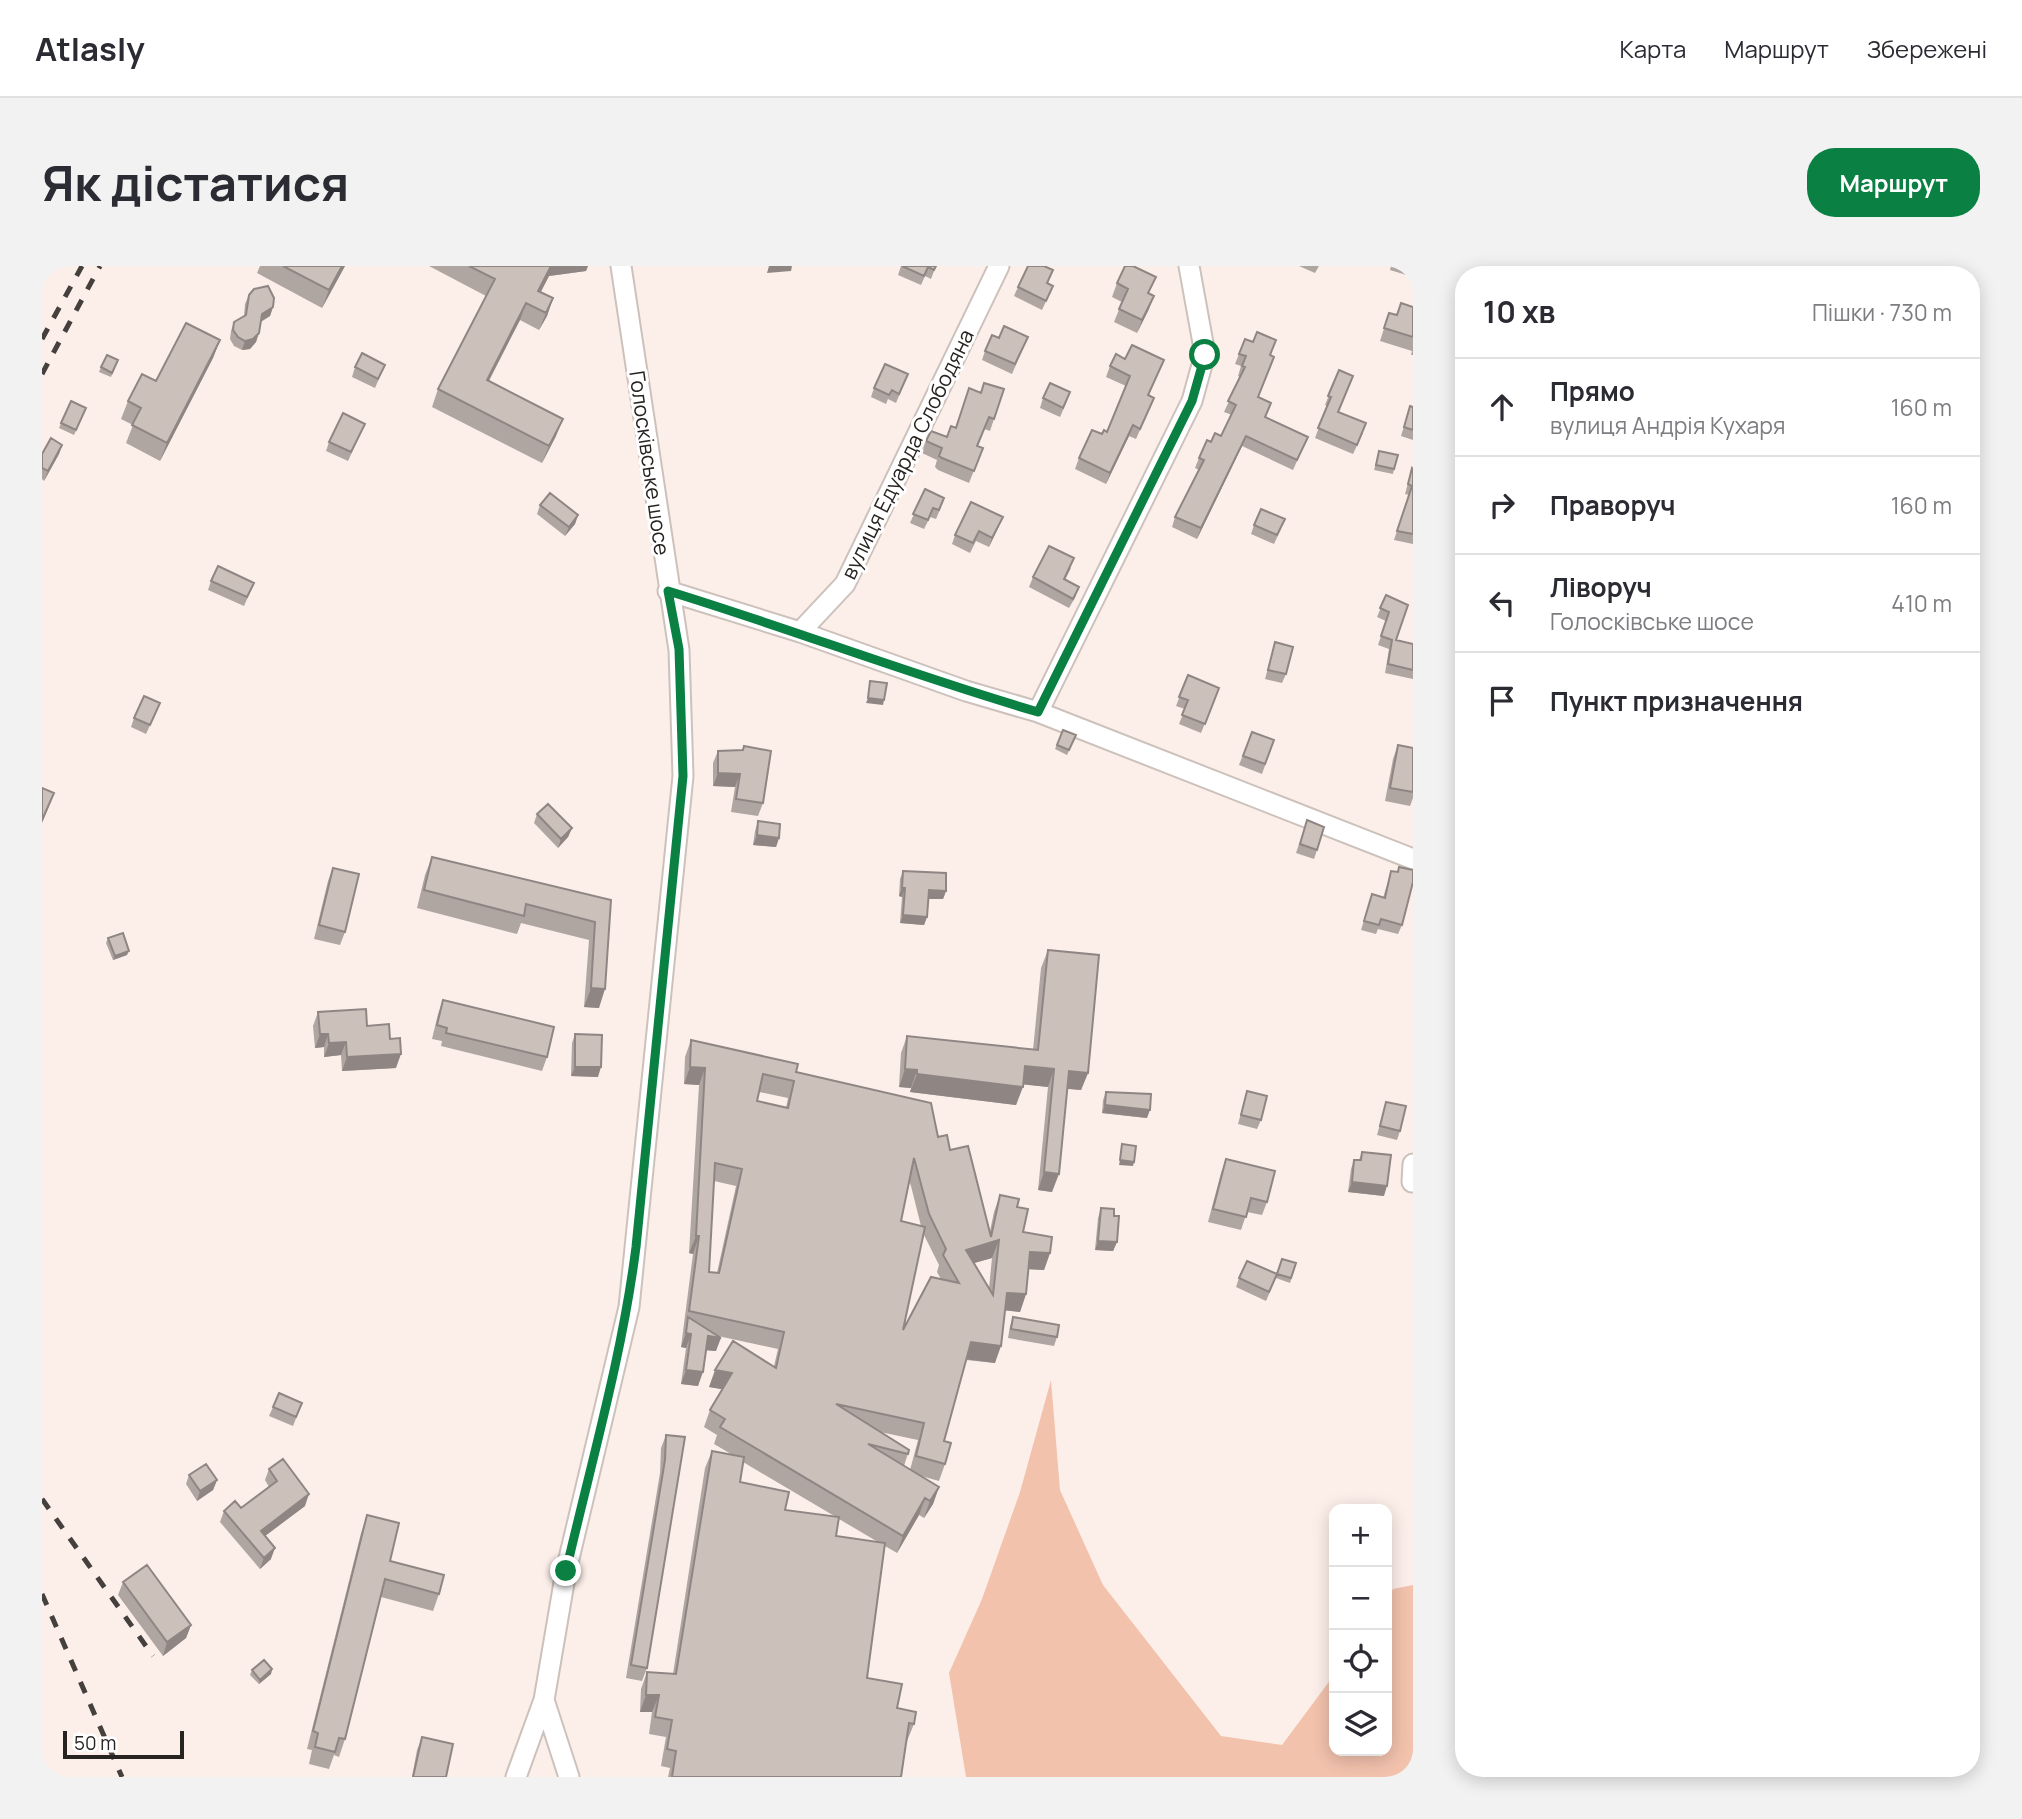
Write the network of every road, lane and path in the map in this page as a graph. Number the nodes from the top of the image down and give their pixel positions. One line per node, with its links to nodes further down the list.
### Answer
1 (621, 266): 4 (street, Голосківське шосе)
2 (999, 266): 5 (street, вулиця Едуарда Слободяна)
3 (1189, 266): 6 (street)
4 (668, 591): 5 (street); 10 (street, Голосківське шосе)
5 (800, 632): 6 (street)
6 (1038, 712): 7 (street)
7 (1413, 859)
8 (1413, 1164): 9 (street)
9 (1412, 1182)
10 (544, 1700): 11 (street, Голосківське шосе); 12 (street)
11 (516, 1777)
12 (569, 1777)

